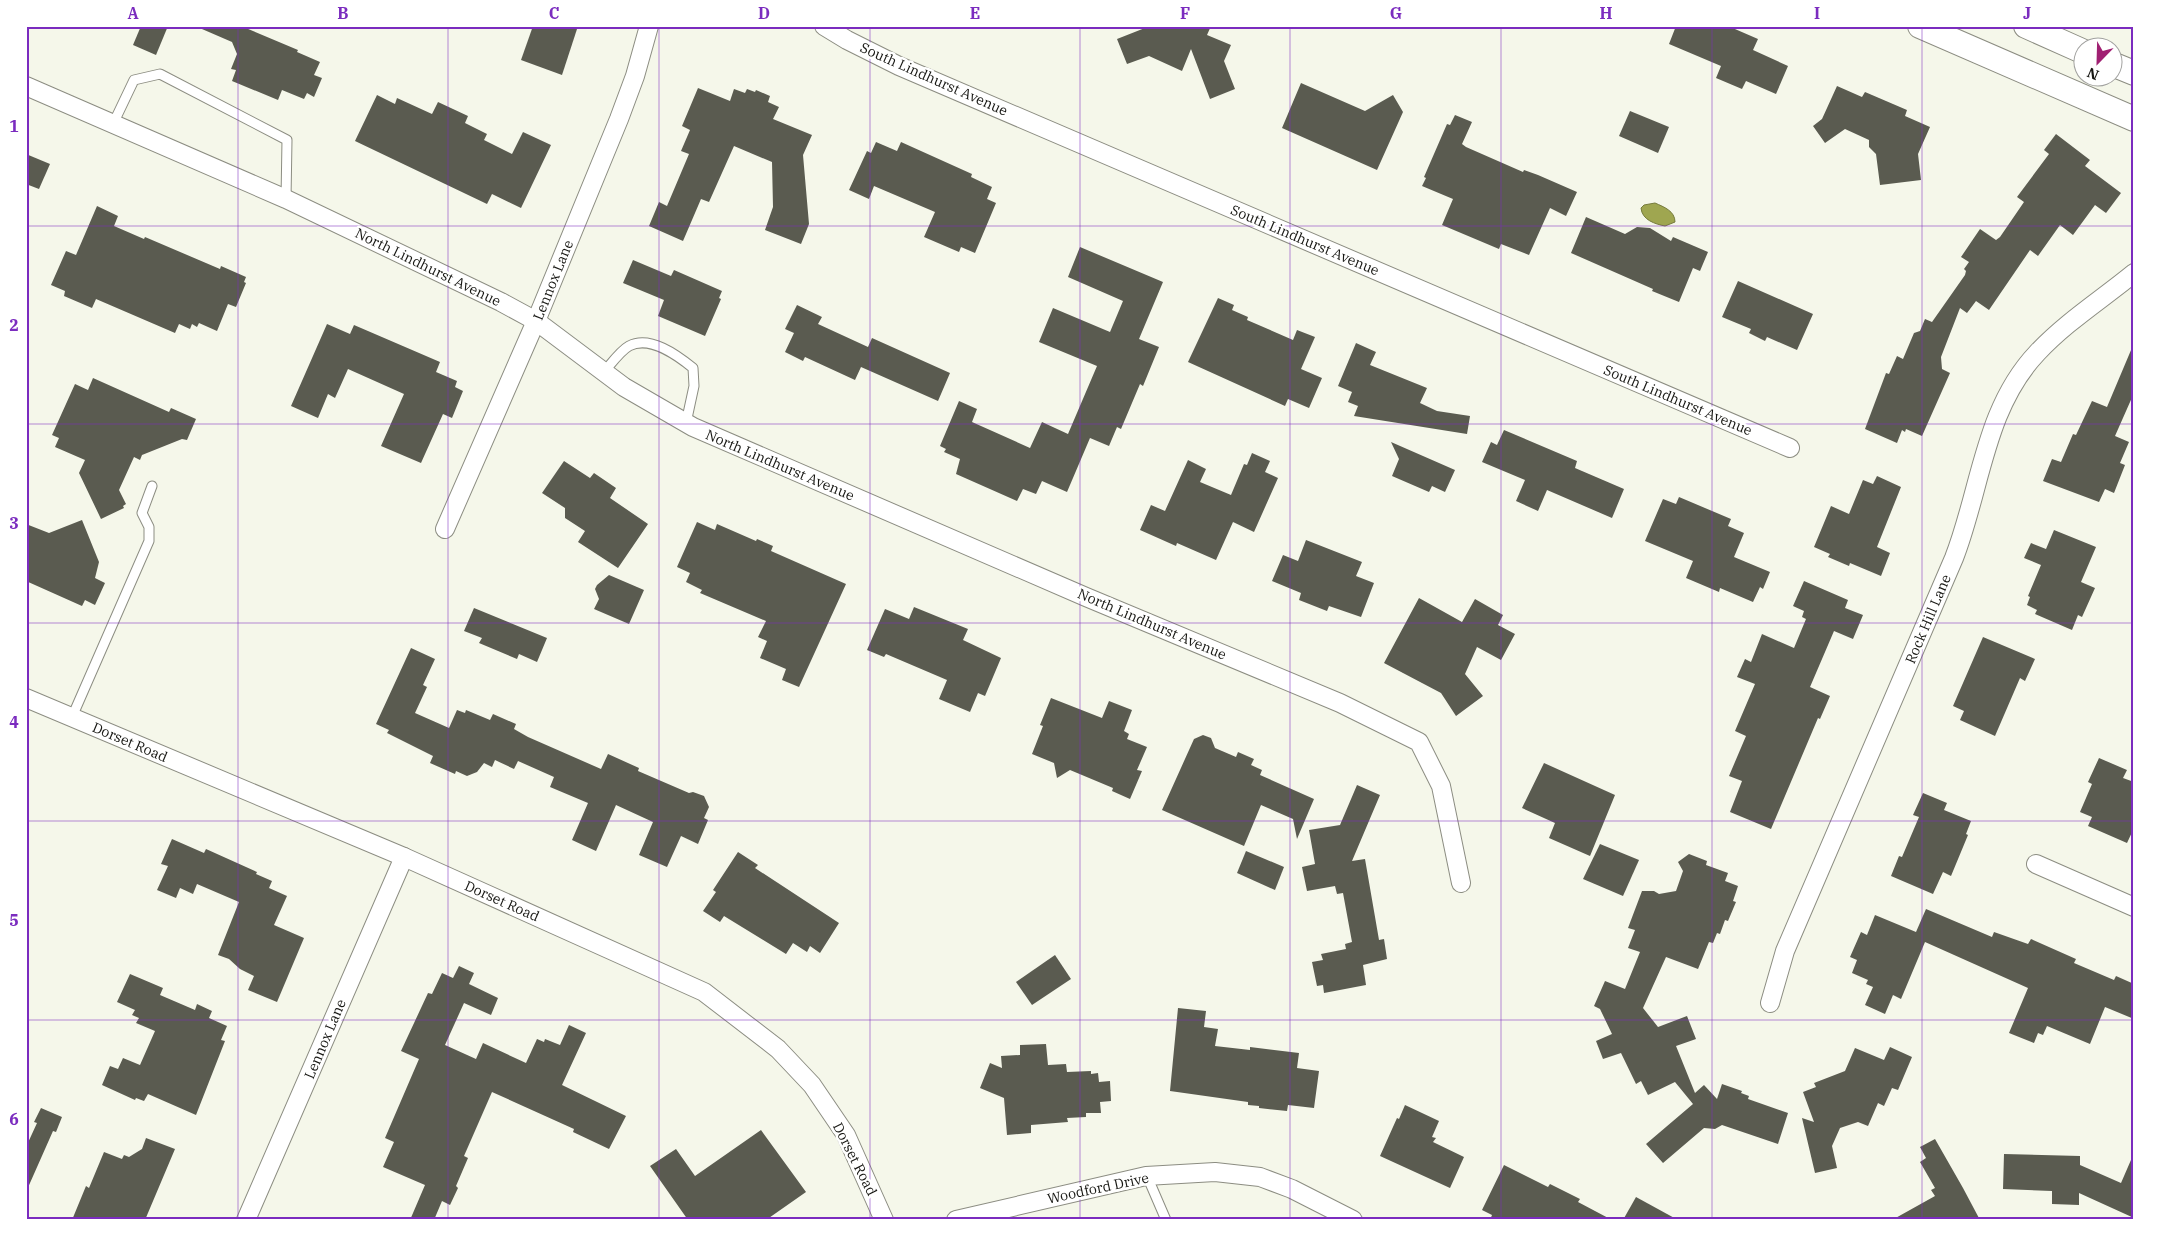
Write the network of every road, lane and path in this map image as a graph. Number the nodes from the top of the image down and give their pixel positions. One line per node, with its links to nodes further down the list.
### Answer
1 (649, 26): 13 (street, Lennox Lane)
2 (824, 26): 16 (street, South Lindhurst Avenue)
3 (1920, 26): 9 (main road)
4 (2026, 26): 5 (main road)
5 (2072, 47)
6 (2122, 68): 7 (main road)
7 (2134, 73)
8 (26, 86): 10 (street, North Lindhurst Avenue)
9 (2134, 119)
10 (113, 124): 11 (street, North Lindhurst Avenue); 11 (lane)
11 (286, 199): 13 (street, North Lindhurst Avenue)
12 (2134, 273): 25 (street, Rock Hill Lane)
13 (536, 321): 14 (street, North Lindhurst Avenue); 18 (street, Lennox Lane)
14 (604, 372): 15 (street, North Lindhurst Avenue); 15 (lane)
15 (686, 423): 23 (street, North Lindhurst Avenue)
16 (1790, 448)
17 (152, 486): 20 (lane)
18 (445, 529)
19 (26, 698): 20 (street, Dorset Road)
20 (72, 717): 21 (street, Dorset Road)
21 (404, 857): 27 (street, Lennox Lane); 28 (street, Dorset Road)
22 (2036, 864): 24 (street)
23 (1462, 883)
24 (2134, 907)
25 (1770, 1003)
26 (1147, 1176): 29 (street, Woodford Drive); 30 (lane); 31 (street, Woodford Drive)
27 (246, 1220)
28 (884, 1220)
29 (956, 1220)
30 (1166, 1220)
31 (1353, 1220)

